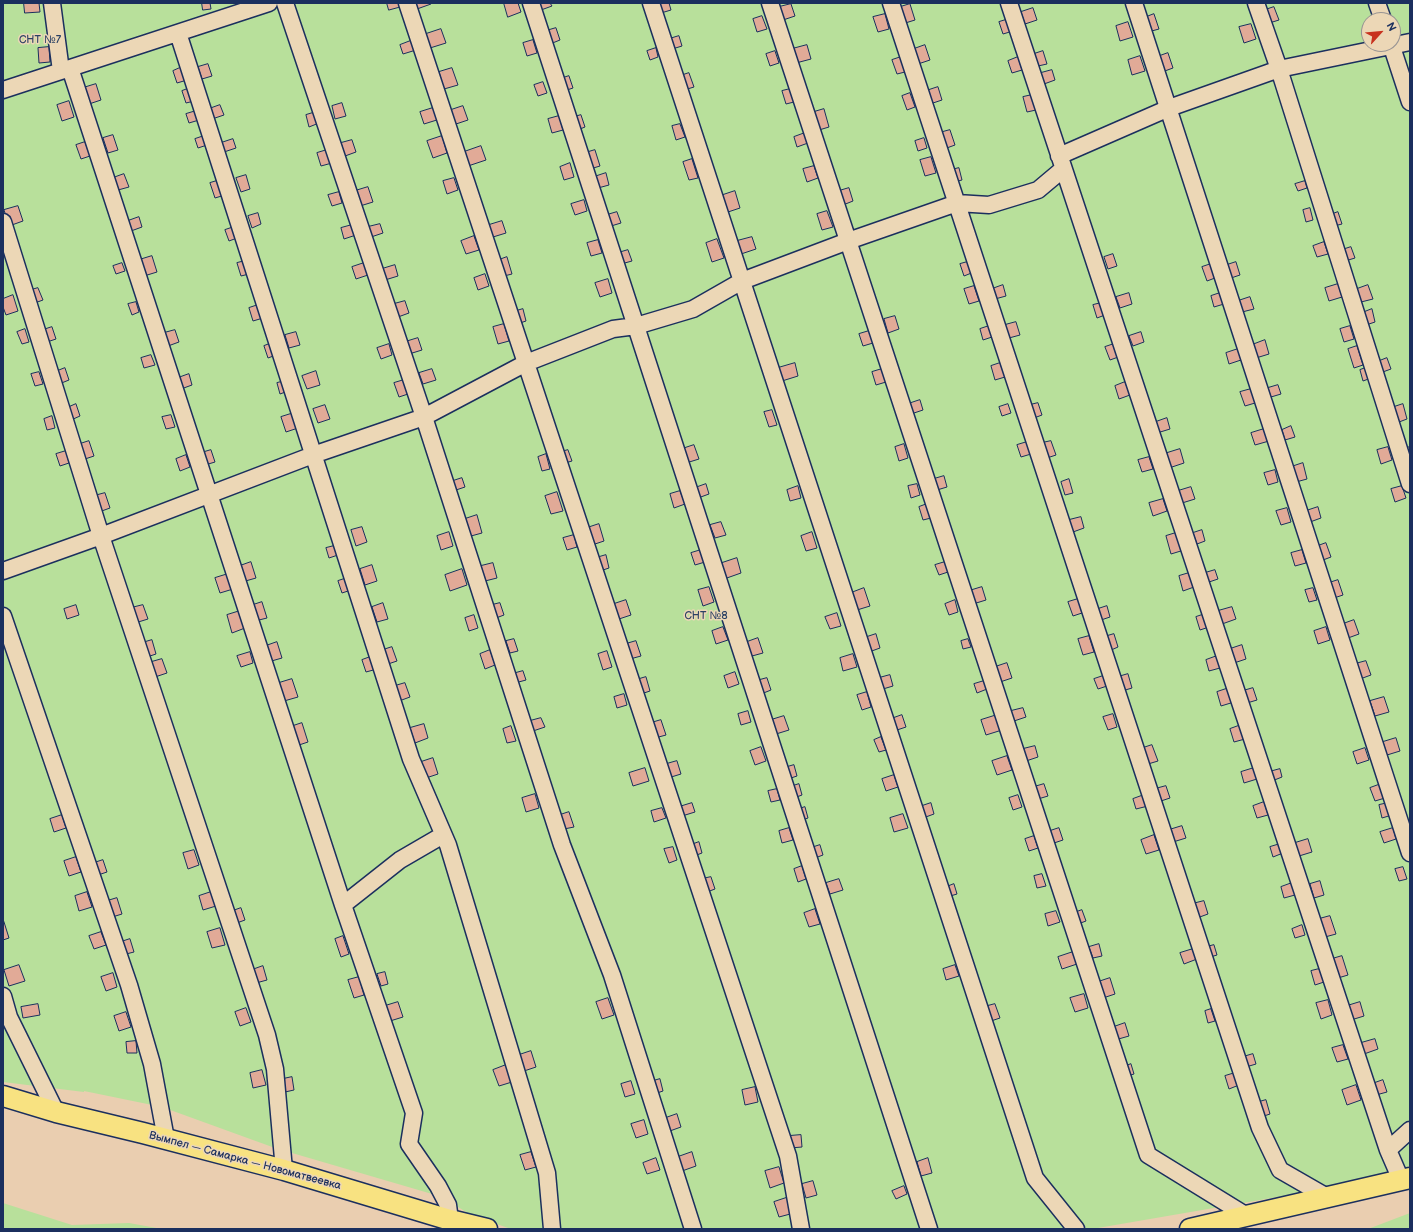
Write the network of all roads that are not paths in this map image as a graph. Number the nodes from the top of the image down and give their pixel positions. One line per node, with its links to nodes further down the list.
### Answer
1 (52, 3): 16 (street)
2 (269, 3): 12 (street)
3 (284, 3): 28 (street)
4 (407, 3): 27 (street)
5 (531, 3): 26 (street)
6 (651, 3): 25 (street)
7 (770, 3): 24 (street)
8 (891, 3): 22 (street)
9 (1009, 3): 21 (street)
10 (1134, 3): 20 (street)
11 (1256, 3): 17 (street)
12 (226, 10): 13 (street)
13 (178, 33): 16 (street); 29 (street)
14 (1361, 51): 17 (street)
15 (1393, 52): 19 (street)
16 (66, 69): 18 (street); 31 (street)
17 (1279, 69): 20 (street); 30 (street)
18 (3, 90)
19 (1410, 102)
20 (1169, 108): 21 (street); 36 (street)
21 (1061, 162): 22 (street); 43 (street)
22 (957, 203): 24 (street); 46 (street)
23 (3, 222): 32 (street)
24 (848, 241): 25 (street); 47 (street)
25 (742, 281): 26 (street); 54 (street)
26 (636, 326): 27 (street); 53 (street)
27 (526, 363): 28 (street); 52 (street)
28 (424, 417): 29 (street); 51 (street)
29 (313, 455): 31 (street); 35 (street)
30 (1410, 484)
31 (210, 494): 32 (street); 37 (street)
32 (100, 536): 33 (street); 44 (street)
33 (3, 571)
34 (3, 616): 42 (street)
35 (443, 834): 37 (street); 50 (street)
36 (1410, 853)
37 (343, 905): 48 (street)
38 (3, 996): 40 (street)
39 (3, 1096): 40 (main road, Вымпел — Самарка — Новоматвеевка)
40 (56, 1112): 42 (main road, Вымпел — Самарка — Новоматвеевка)
41 (1410, 1130): 43 (street)
42 (166, 1139): 44 (main road, Вымпел — Самарка — Новоматвеевка)
43 (1388, 1150): 45 (street)
44 (284, 1170): 48 (main road, Вымпел — Самарка — Новоматвеевка)
45 (1405, 1179): 46 (main road)
46 (1326, 1198): 47 (main road)
47 (1247, 1216): 55 (main road)
48 (450, 1220): 49 (main road, Вымпел — Самарка — Новоматвеевка)
49 (487, 1229)
50 (552, 1229)
51 (693, 1229)
52 (801, 1229)
53 (929, 1229)
54 (1076, 1229)
55 (1190, 1229)

